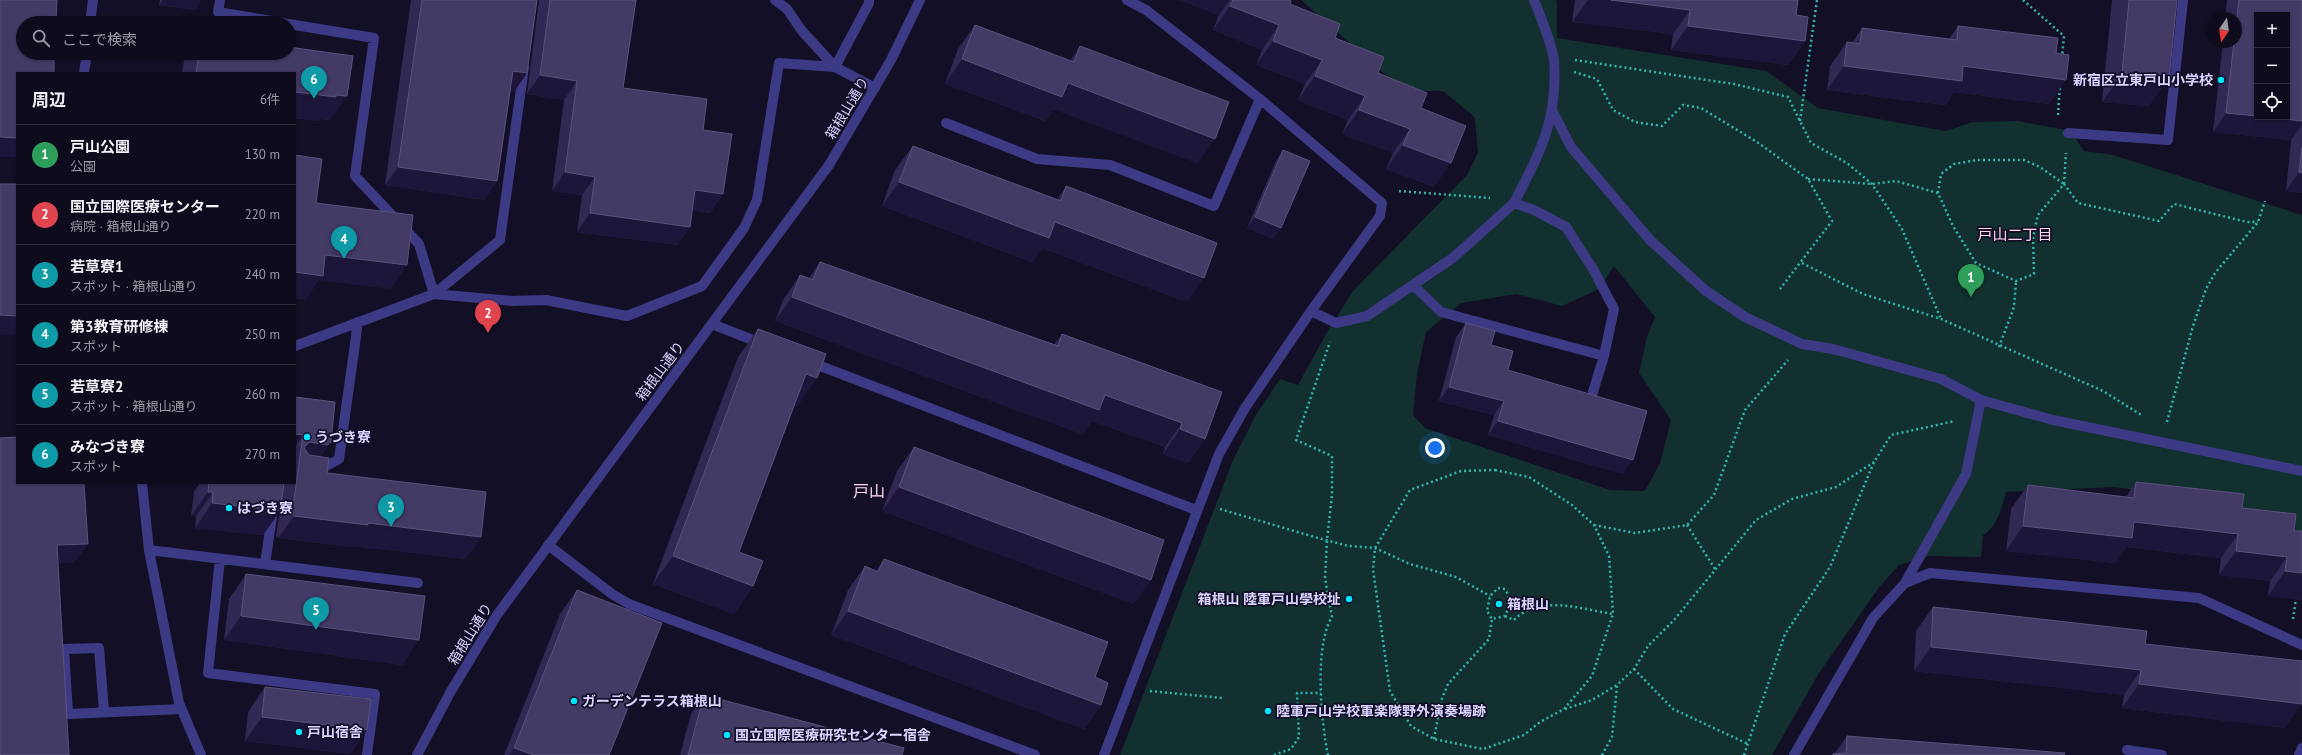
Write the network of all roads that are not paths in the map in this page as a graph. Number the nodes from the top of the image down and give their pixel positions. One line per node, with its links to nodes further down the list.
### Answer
1 (93, 0): 9 (street)
2 (220, 0): 10 (street)
3 (775, 0): 14 (street)
4 (869, 0): 14 (street)
5 (920, 0): 16 (street, 箱根山通り)
6 (1127, 0): 17 (street)
7 (1534, 0): 18 (street)
8 (2183, 0): 20 (street)
9 (91, 16)
10 (242, 16)
11 (296, 25): 23 (street)
12 (525, 54): 23 (street)
13 (86, 60): 15 (street)
14 (835, 67): 16 (street); 23 (street)
15 (84, 72)
16 (875, 88): 26 (street, 箱根山通り)
17 (1260, 100): 19 (street); 24 (street)
18 (1553, 112): 21 (street); 32 (street)
19 (946, 123)
20 (2068, 133)
21 (1514, 203): 22 (street); 29 (street)
22 (1413, 285): 24 (street); 29 (street)
23 (434, 294): 25 (street)
24 (1310, 311): 37 (street)
25 (358, 322): 27 (street); 33 (street)
26 (712, 324): 28 (street); 38 (street, 箱根山通り)
27 (296, 346)
28 (772, 347)
29 (1604, 356): 31 (street)
30 (802, 359): 37 (street)
31 (1592, 395)
32 (1981, 400): 34 (street); 43 (street)
33 (296, 471)
34 (2302, 471)
35 (142, 484): 39 (street)
36 (277, 484): 41 (street)
37 (1196, 510): 53 (street)
38 (548, 545): 51 (street, 箱根山通り); 52 (street)
39 (149, 550): 40 (street); 45 (street)
40 (220, 559): 41 (street); 50 (street)
41 (265, 564): 42 (street)
42 (418, 583)
43 (1905, 583): 44 (street); 54 (street)
44 (2302, 645)
45 (181, 709): 46 (street); 49 (street)
46 (104, 712): 46 (street)
47 (2302, 748): 56 (street)
48 (2127, 750): 55 (street)
49 (201, 755)
50 (367, 755)
51 (417, 755)
52 (1035, 755)
53 (1104, 755)
54 (1794, 755)
55 (2162, 755)
56 (2299, 755)

